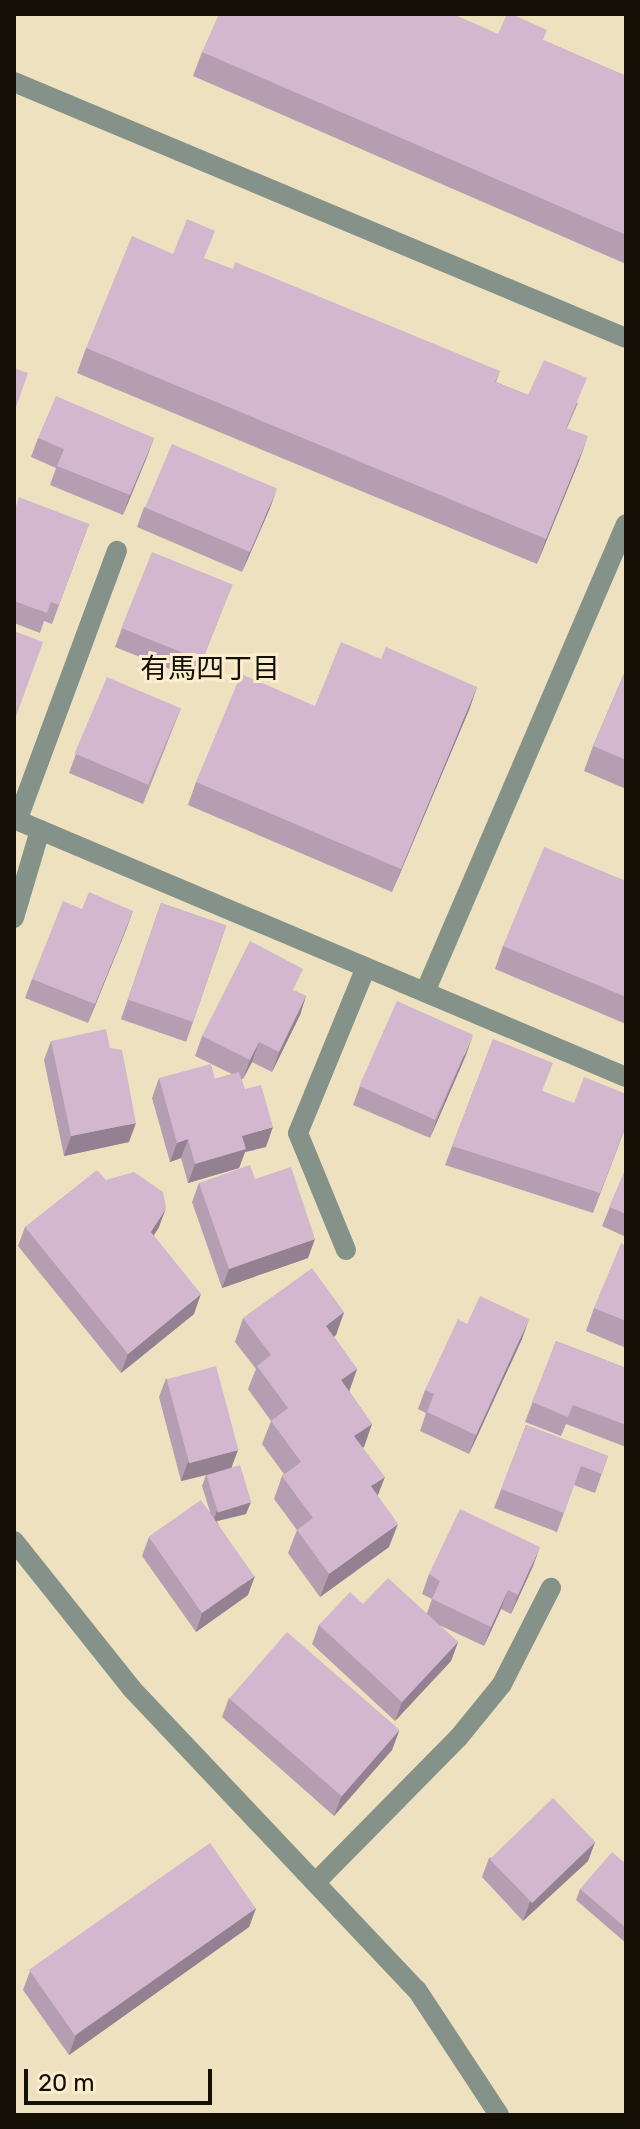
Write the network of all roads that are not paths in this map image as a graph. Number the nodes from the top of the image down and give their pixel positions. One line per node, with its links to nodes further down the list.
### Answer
1 (14, 82): 2 (street)
2 (626, 338)
3 (626, 524): 9 (street)
4 (117, 551): 5 (street)
5 (16, 820): 6 (street)
6 (40, 830): 7 (street); 8 (street)
7 (14, 918)
8 (366, 967): 9 (street); 11 (street)
9 (425, 992): 10 (street)
10 (626, 1077)
11 (346, 1250)
12 (14, 1541): 14 (street)
13 (551, 1588): 14 (street)
14 (319, 1879): 15 (street)
15 (499, 2115)

